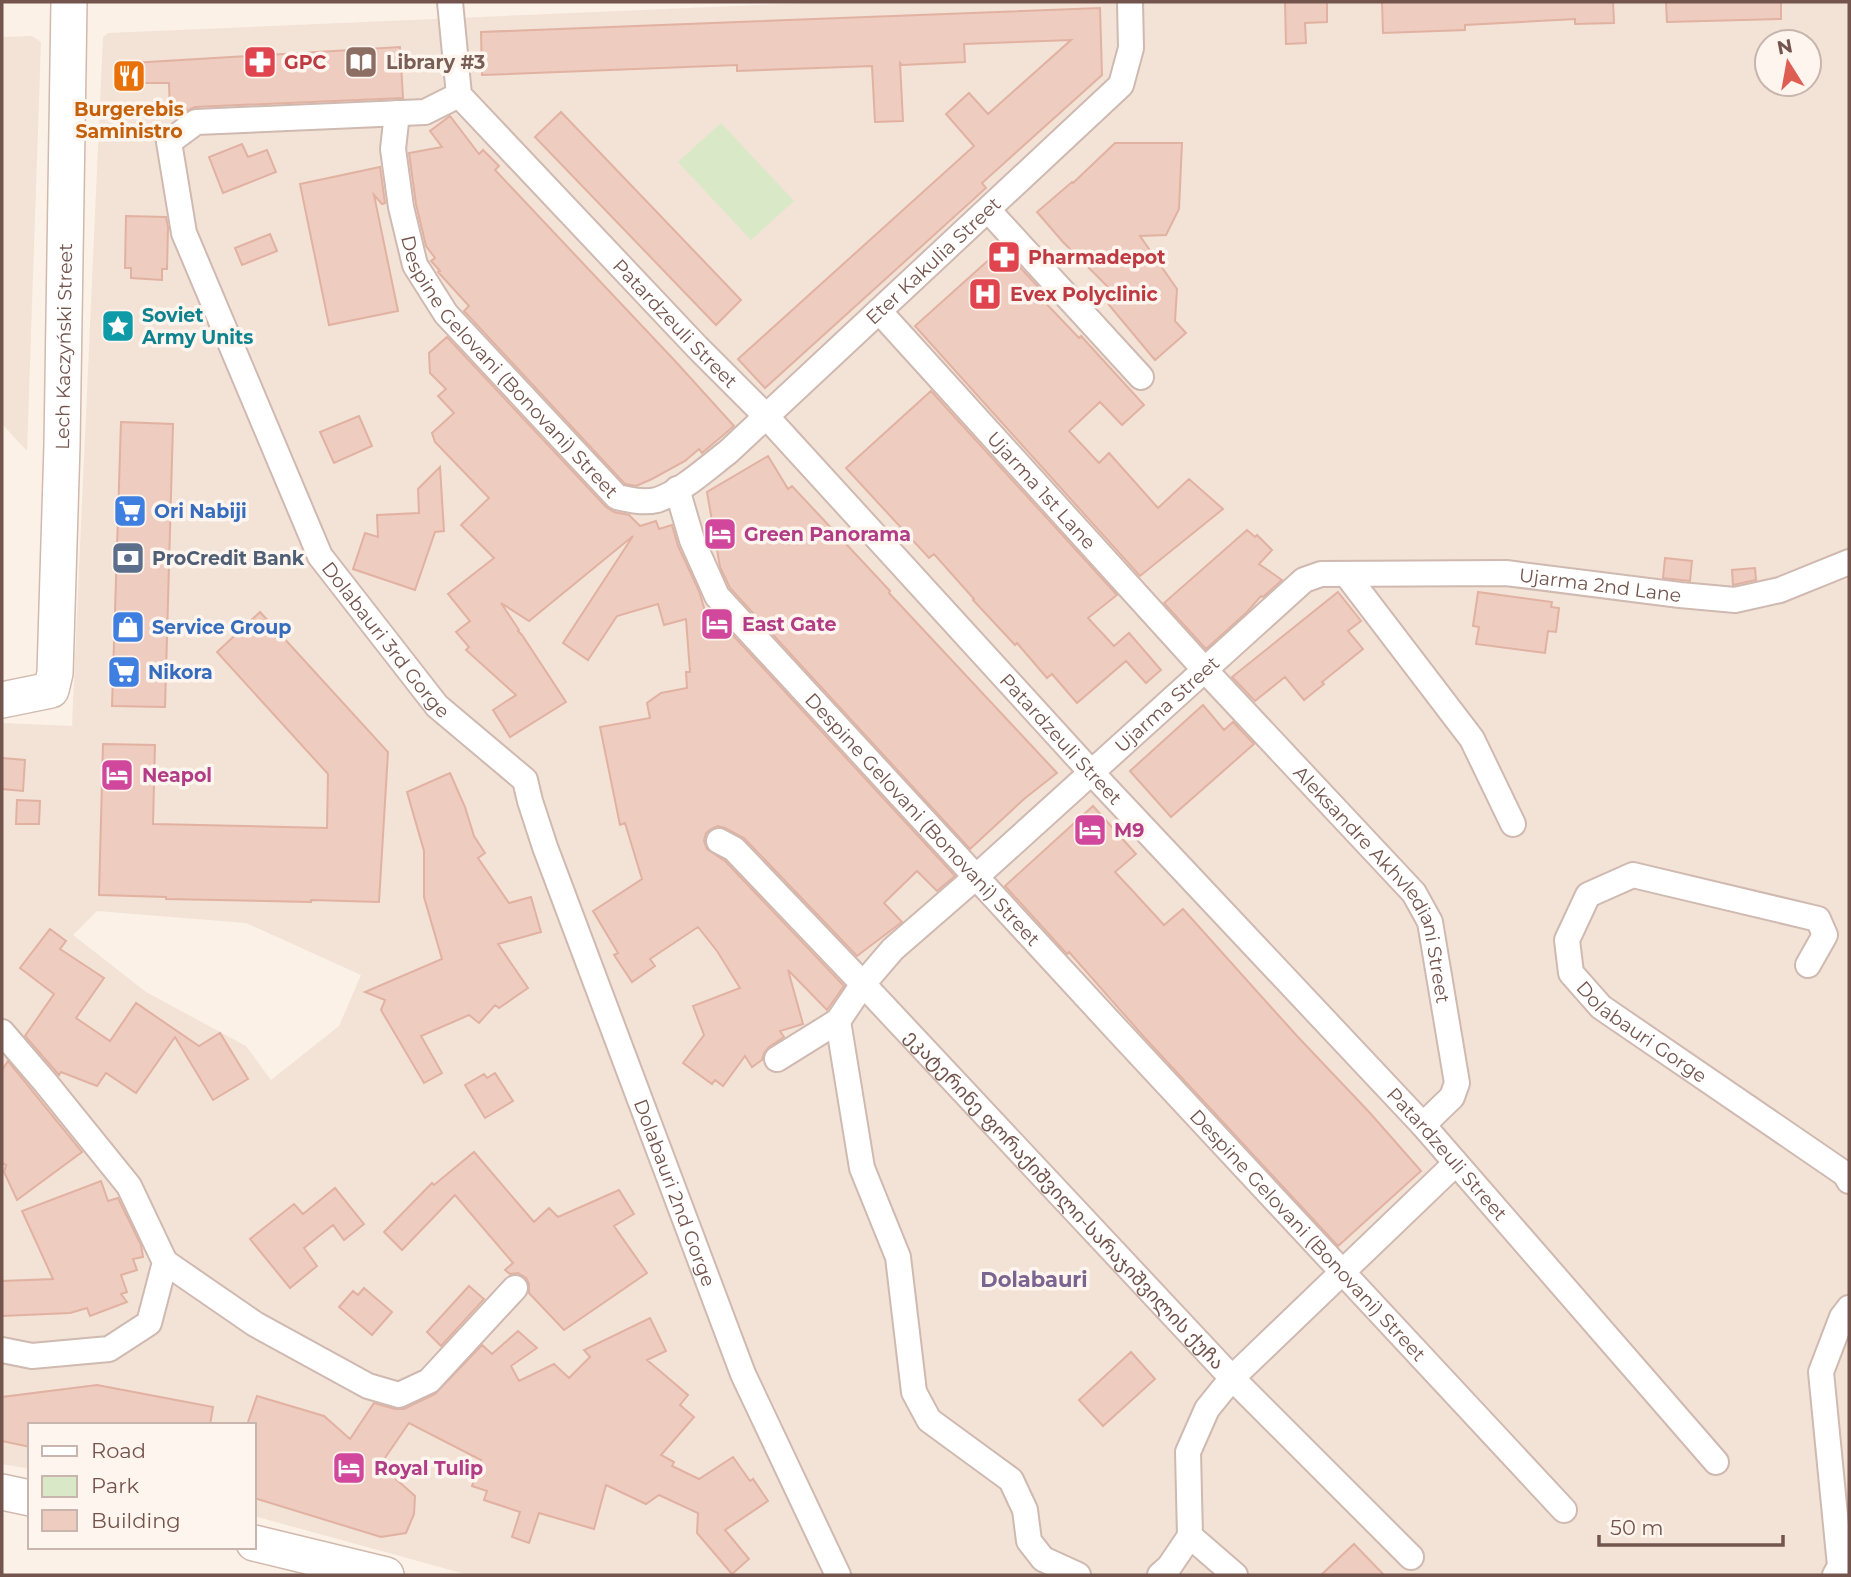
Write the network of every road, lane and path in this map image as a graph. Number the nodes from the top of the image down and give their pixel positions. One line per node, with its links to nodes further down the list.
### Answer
1 (69, 2): 14 (main road, Lech Kaczyński Street)
2 (450, 2): 4 (street)
3 (1130, 2): 6 (street, Eter Kakulia Street)
4 (459, 95): 5 (street, Dolabauri 3rd Gorge); 9 (street, Patardzeuli Street)
5 (397, 113): 10 (street, Despine Gelovani (Bonovani) Street); 16 (street, Dolabauri 3rd Gorge)
6 (988, 210): 7 (street, Eter Kakulia Street); 8 (street)
7 (880, 311): 9 (street, Eter Kakulia Street); 13 (street, Ujarma 1st Lane)
8 (1141, 377)
9 (766, 416): 10 (street, Eter Kakulia Street); 15 (street, Patardzeuli Street)
10 (677, 489): 19 (street, Despine Gelovani (Bonovani) Street)
11 (1849, 562): 12 (street, Ujarma 2nd Lane)
12 (1346, 574): 13 (street, Ujarma Street); 17 (street)
13 (1204, 669): 15 (street, Ujarma Street); 25 (street, Aleksandre Akhvlediani Street)
14 (2, 699)
15 (1091, 772): 19 (street, Ujarma Street); 25 (street, Patardzeuli Street)
16 (530, 802): 42 (street, Dolabauri 2nd Gorge)
17 (1513, 824)
18 (719, 841): 21 (street, ეკატერინე ფორაქიშვილი-სარაჯიშვილის ქუჩა)
19 (977, 876): 21 (street, Ujarma Street); 29 (street, Despine Gelovani (Bonovani) Street)
20 (1808, 965): 27 (street, Dolabauri Gorge)
21 (863, 984): 22 (street, Ujarma Street); 33 (street, ეკატერინე ფორაქიშვილი-სარაჯიშვილის ქუჩა)
22 (838, 1021): 24 (street, Ujarma Street); 43 (street)
23 (2, 1032): 28 (street)
24 (777, 1059)
25 (1423, 1125): 26 (street, Patardzeuli Street)
26 (1455, 1164): 29 (street); 34 (street, Patardzeuli Street)
27 (1849, 1181)
28 (165, 1262): 30 (street); 32 (street)
29 (1342, 1272): 33 (street); 37 (street, Despine Gelovani (Bonovani) Street)
30 (516, 1288)
31 (1849, 1308): 46 (street)
32 (2, 1350)
33 (1232, 1378): 38 (street); 40 (street, ეკატერინე ფორაქიშვილი-სარაჯიშვილის ქუჩა)
34 (1716, 1462)
35 (2, 1492): 36 (main road)
36 (28, 1498)
37 (1564, 1510)
38 (1190, 1536): 44 (street); 45 (street)
39 (256, 1543): 41 (main road)
40 (1411, 1557)
41 (386, 1575)
42 (838, 1575)
43 (1078, 1575)
44 (1160, 1575)
45 (1235, 1575)
46 (1835, 1575)

